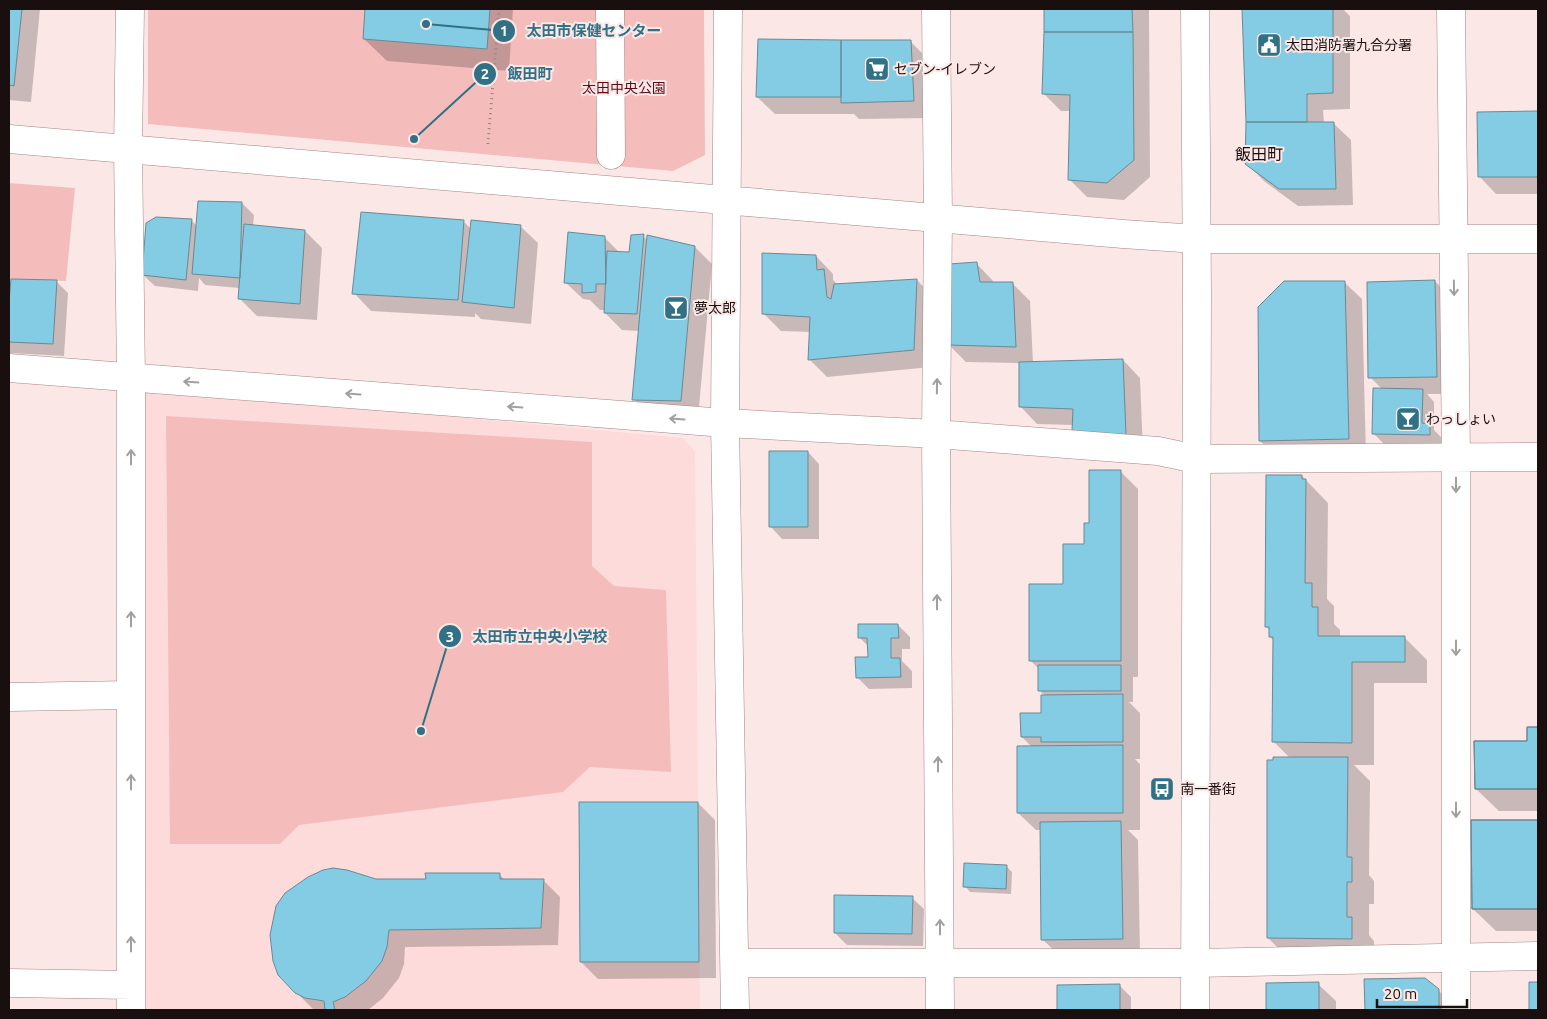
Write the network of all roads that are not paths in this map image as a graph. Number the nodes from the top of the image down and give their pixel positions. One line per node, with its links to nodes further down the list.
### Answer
1 (130, 9): 8 (street)
2 (610, 9): 9 (street)
3 (728, 9): 10 (street)
4 (936, 9): 11 (street)
5 (1195, 9): 12 (street)
6 (1451, 9): 13 (street)
7 (9, 139): 8 (street)
8 (128, 149): 10 (street); 16 (street)
9 (611, 155)
10 (726, 201): 11 (street); 17 (street)
11 (938, 218): 12 (street); 18 (street, one-way to 11)
12 (1197, 239): 13 (street); 21 (street)
13 (1453, 239): 14 (street); 19 (street, one-way to 19)
14 (1538, 239)
15 (9, 368): 16 (street)
16 (130, 378): 17 (street, one-way to 16); 22 (street, one-way to 16)
17 (725, 423): 18 (street); 26 (street)
18 (936, 434): 21 (street); 28 (street, one-way to 18)
19 (1456, 457): 20 (street); 21 (street); 25 (street, one-way to 25)
20 (1538, 457)
21 (1196, 459): 27 (street)
22 (131, 695): 23 (street); 30 (street, one-way to 22)
23 (9, 697)
24 (1538, 956): 25 (street)
25 (1456, 957): 27 (street); 34 (street)
26 (735, 963): 28 (street); 31 (street)
27 (1194, 963): 28 (street); 33 (street)
28 (940, 964): 32 (street)
29 (9, 983): 30 (street)
30 (131, 998)
31 (735, 1010)
32 (940, 1010)
33 (1195, 1010)
34 (1456, 1010)

